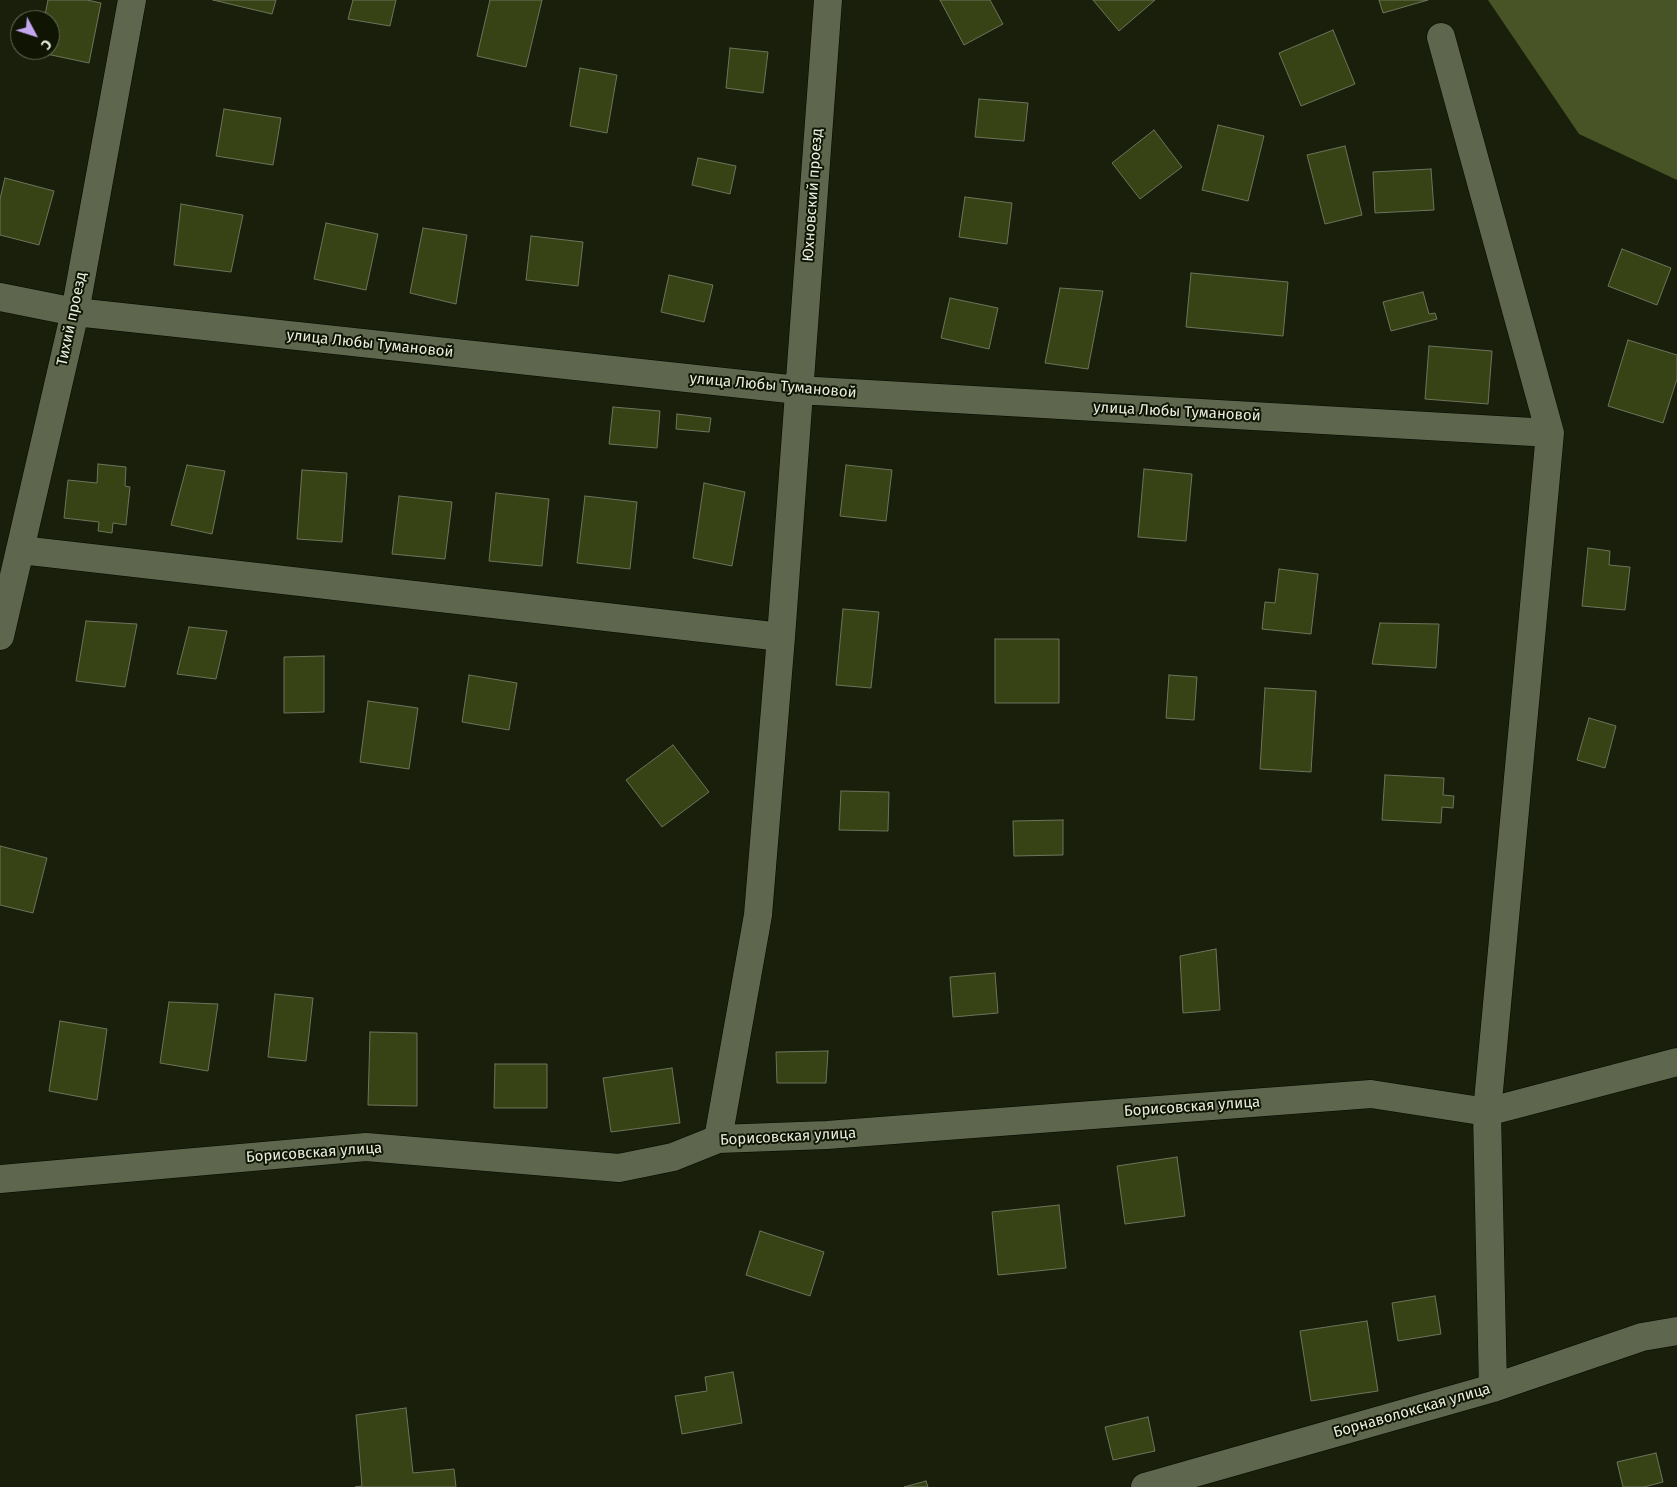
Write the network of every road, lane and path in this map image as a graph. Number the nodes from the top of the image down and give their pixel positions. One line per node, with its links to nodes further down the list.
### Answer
1 (132, 0): 5 (street, Тихий проезд)
2 (828, 0): 6 (street, Юхновский проезд)
3 (1441, 37): 7 (street)
4 (0, 297): 5 (street, улица Любы Тумановой)
5 (74, 312): 6 (street, улица Любы Тумановой); 8 (street, Тихий проезд)
6 (798, 390): 7 (street, улица Любы Тумановой); 10 (street, Юхновский проезд)
7 (1550, 433): 12 (street)
8 (20, 550): 9 (street, Тихий проезд); 10 (street)
9 (0, 636)
10 (781, 637): 13 (street, Юхновский проезд)
11 (1677, 1062): 12 (street)
12 (1487, 1112): 13 (street, Борисовская улица); 16 (street)
13 (718, 1139): 14 (street, Борисовская улица)
14 (0, 1179)
15 (1677, 1331): 16 (street, Борнаволокская улица)
16 (1493, 1388): 17 (street, Борнаволокская улица)
17 (1145, 1487)

